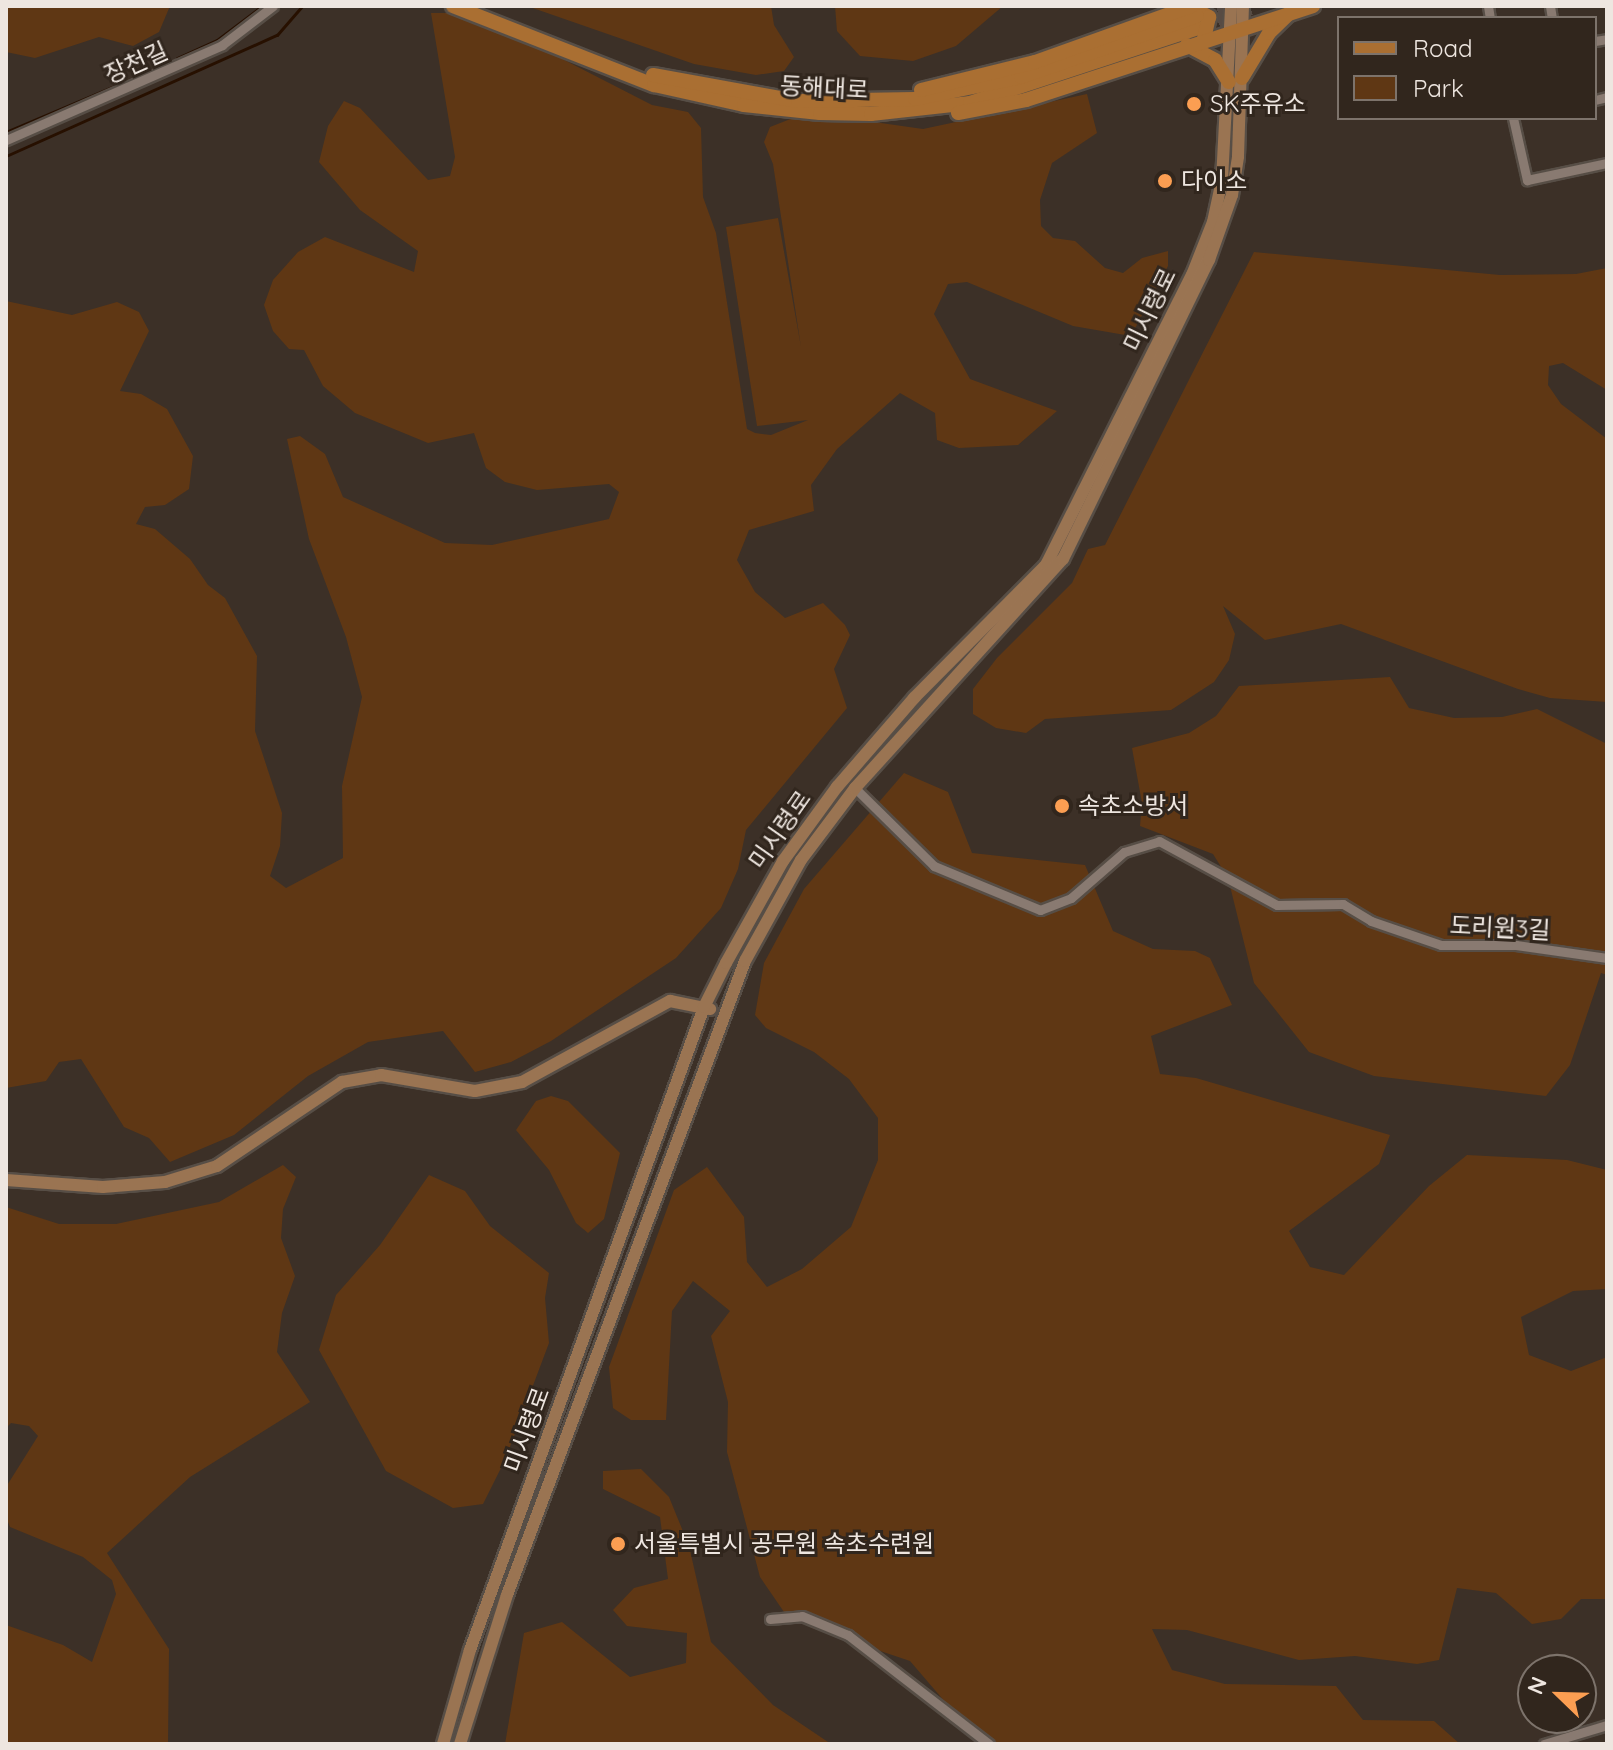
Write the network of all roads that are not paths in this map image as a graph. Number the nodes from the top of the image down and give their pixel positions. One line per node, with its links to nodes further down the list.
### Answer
1 (273, 6): 14 (street, 장천길)
2 (453, 6): 12 (main road, 동해대로)
3 (476, 6): 12 (main road, 동해대로)
4 (1231, 6): 9 (main road, 미시령로)
5 (1243, 6): 9 (main road, 미시령로)
6 (1313, 6): 7 (main road)
7 (1286, 9): 9 (main road); 11 (main road)
8 (1196, 19): 9 (main road); 10 (main road); 12 (main road, 동해대로)
9 (1237, 27): 11 (main road, 미시령로)
10 (1187, 45): 11 (main road); 12 (main road)
11 (1235, 80): 16 (main road, 미시령로); 18 (main road, 미시령로)
12 (887, 106)
13 (1513, 120): 15 (street)
14 (6, 140)
15 (1607, 163)
16 (855, 788): 17 (street, 도리원3길); 19 (main road, 미시령로)
17 (1607, 958)
18 (704, 1007): 19 (main road); 20 (main road); 23 (main road, 미시령로)
19 (721, 1014): 24 (main road, 미시령로)
20 (6, 1180)
21 (770, 1619): 25 (street)
22 (1607, 1725): 26 (street)
23 (443, 1744)
24 (460, 1744)
25 (989, 1744)
26 (1544, 1744)

